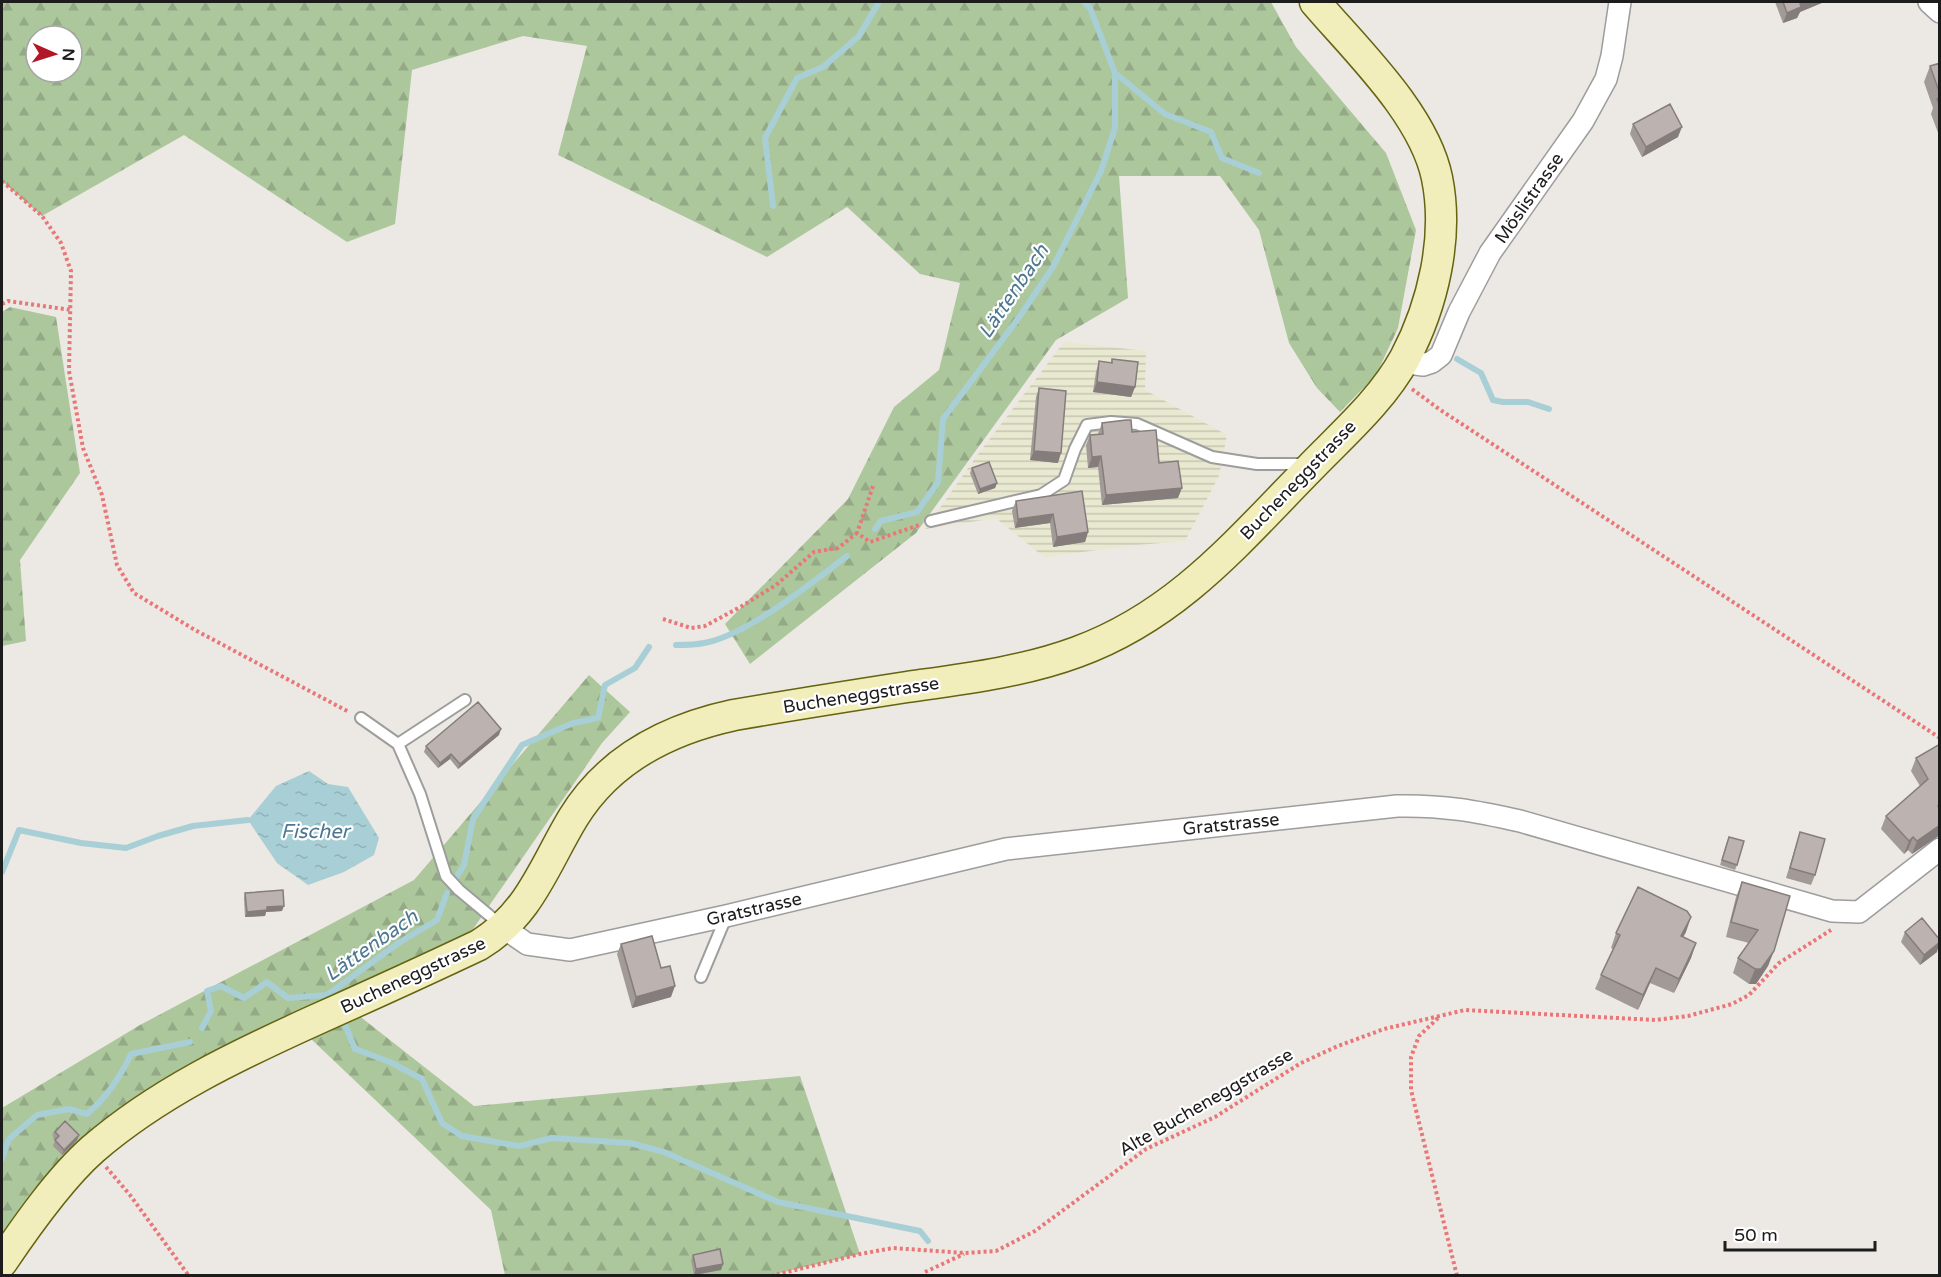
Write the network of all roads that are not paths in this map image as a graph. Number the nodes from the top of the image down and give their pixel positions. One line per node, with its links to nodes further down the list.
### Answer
1 (1315, 2): 5 (street, Bucheneggstrasse)
2 (1620, 2): 5 (street, Möslistrasse)
3 (1929, 2): 4 (street)
4 (1940, 12)
5 (1399, 367): 6 (street, Bucheneggstrasse)
6 (1313, 464): 7 (lane); 13 (street, Bucheneggstrasse)
7 (931, 521)
8 (465, 700): 10 (lane)
9 (361, 718): 10 (lane)
10 (398, 744): 13 (lane)
11 (1940, 849): 12 (street, Gratstrasse)
12 (726, 916): 13 (street, Gratstrasse); 14 (lane)
13 (504, 928): 15 (street, Bucheneggstrasse)
14 (701, 977)
15 (2, 1262)

